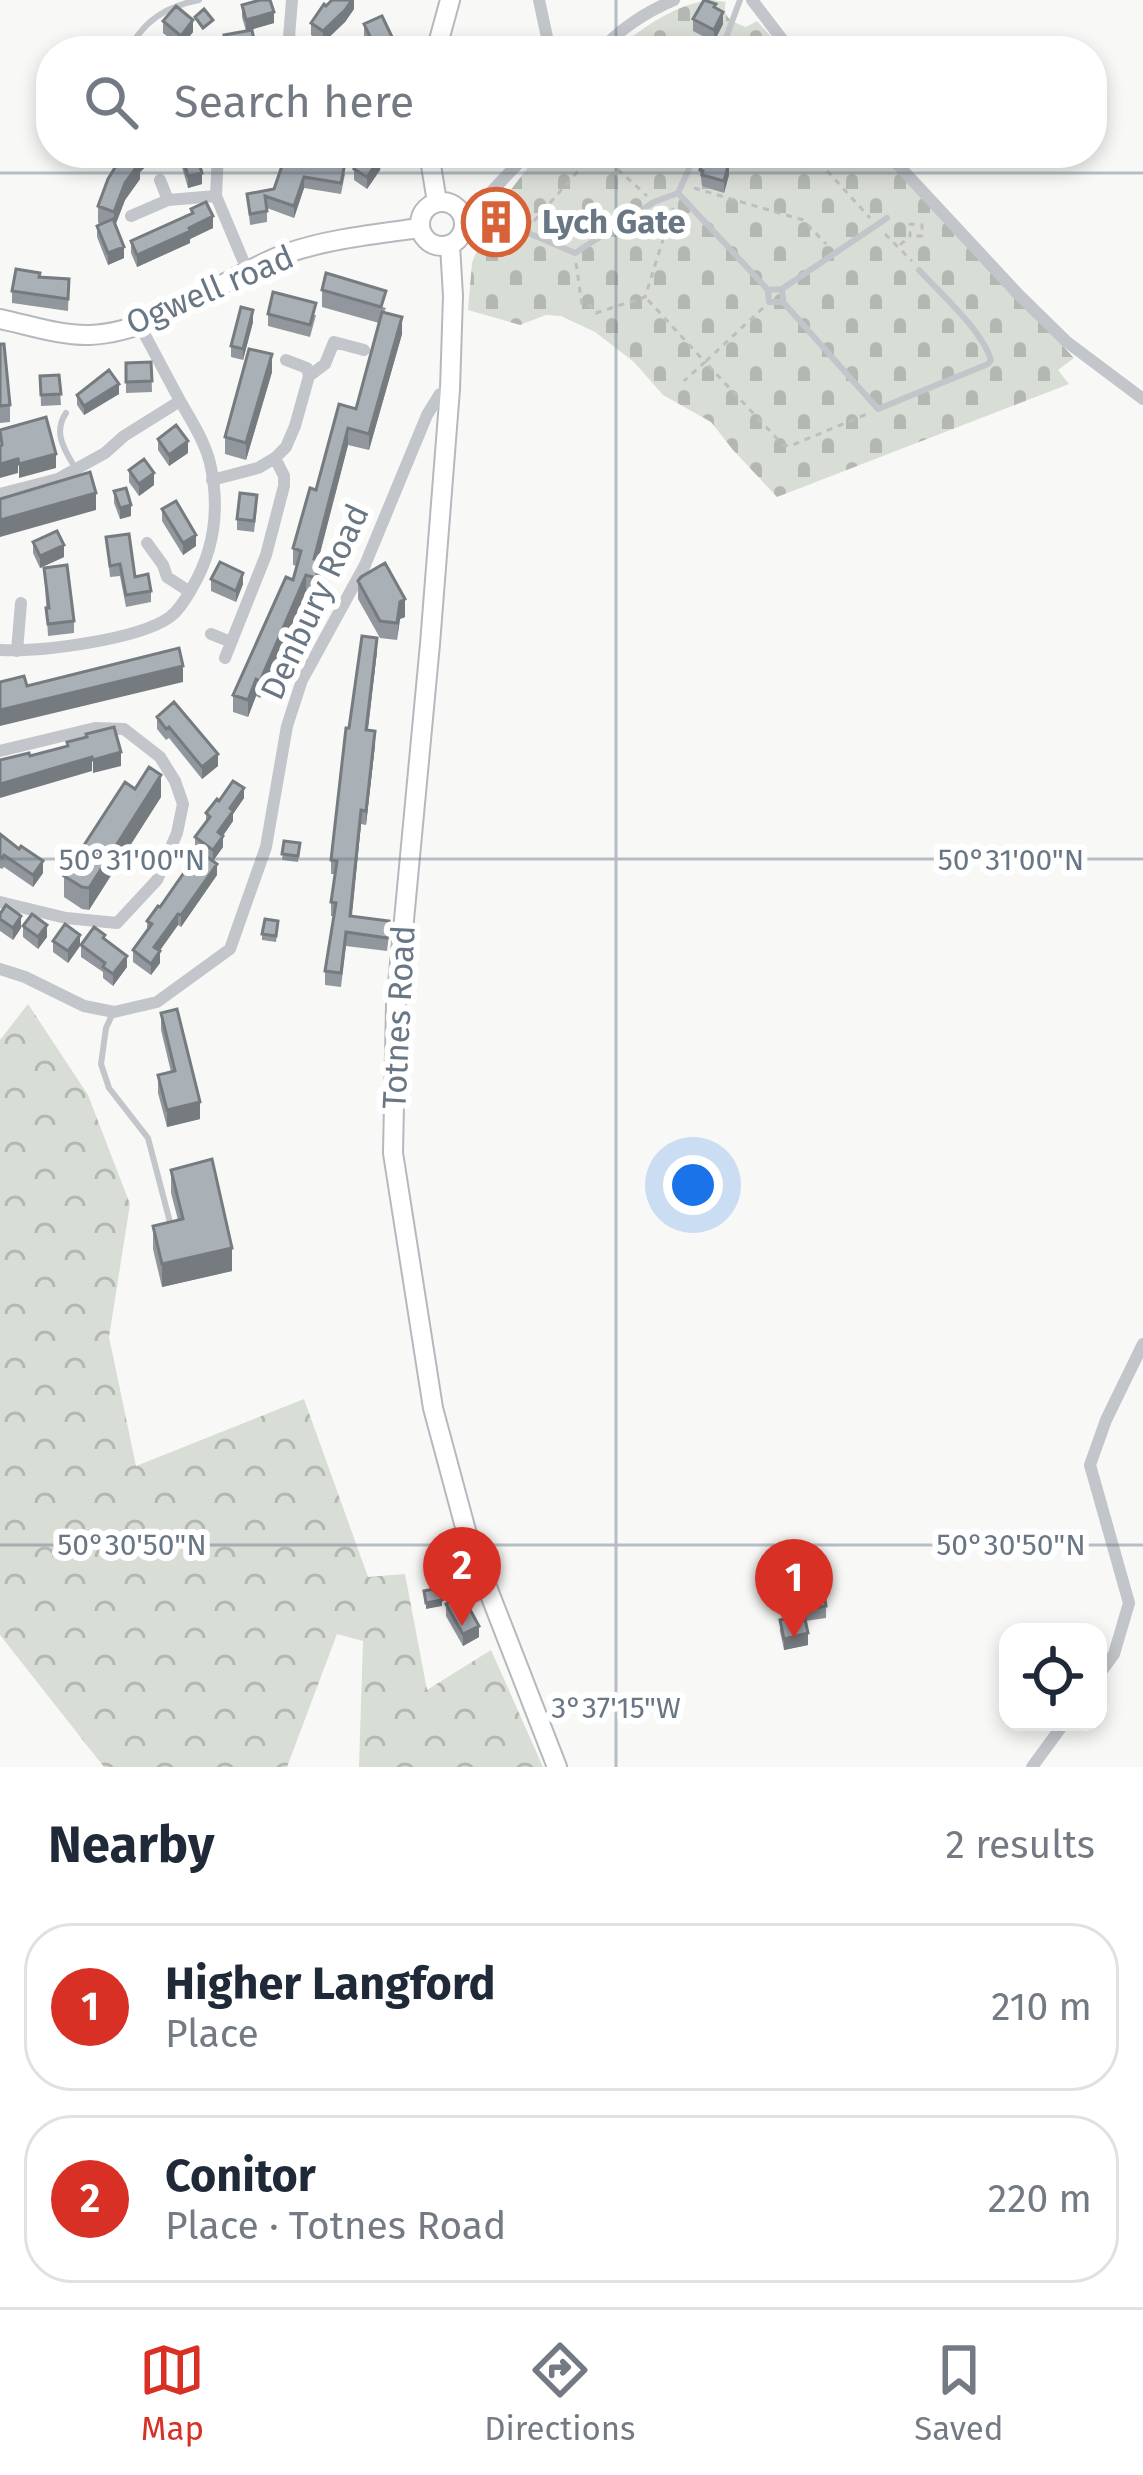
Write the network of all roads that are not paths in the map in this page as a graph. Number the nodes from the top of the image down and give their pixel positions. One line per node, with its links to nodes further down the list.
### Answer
1 (199, 0): 8 (lane)
2 (292, 0): 9 (street)
3 (450, 0): 10 (main road)
4 (539, 0): 11 (street)
5 (674, 0): 12 (street)
6 (740, 0): 13 (lane)
7 (752, 0): 14 (street)
8 (137, 36)
9 (289, 36)
10 (440, 36)
11 (547, 36)
12 (618, 36)
13 (727, 36)
14 (780, 36)
15 (217, 168): 22 (street)
16 (431, 168): 24 (main road)
17 (513, 168): 25 (street)
18 (687, 168): 21 (lane)
19 (901, 168): 41 (street)
20 (160, 180): 23 (street)
21 (678, 193): 25 (lane); 33 (lane)
22 (215, 196): 23 (street); 31 (street)
23 (168, 200): 26 (street)
24 (437, 202): 25 (main road); 28 (main road)
25 (468, 212): 29 (main road)
26 (130, 216)
27 (887, 218): 32 (lane)
28 (420, 228): 29 (main road); 31 (main road, Ogwell road)
29 (450, 245): 40 (main road, Totnes Road)
30 (920, 270): 34 (lane)
31 (248, 272): 36 (main road, Ogwell road)
32 (782, 289): 33 (lane); 34 (lane)
33 (768, 290): 34 (lane)
34 (783, 302)
35 (0, 319): 36 (main road, Ogwell road)
36 (139, 324): 42 (street)
37 (364, 350): 39 (street)
38 (286, 360): 39 (street)
39 (309, 376): 44 (street)
40 (450, 389): 59 (street, Denbury Road); 64 (main road, Totnes Road)
41 (1143, 400)
42 (180, 401): 45 (street); 46 (street)
43 (66, 413): 45 (lane)
44 (275, 458): 46 (street); 52 (street)
45 (76, 470): 47 (street)
46 (212, 480): 49 (street)
47 (0, 494)
48 (147, 543): 49 (street)
49 (190, 592): 54 (street)
50 (21, 604): 54 (street)
51 (211, 634): 52 (street)
52 (231, 642): 55 (street)
53 (0, 650): 54 (street)
54 (17, 651)
55 (225, 658)
56 (0, 751): 57 (street)
57 (0, 902)
58 (0, 969): 59 (street)
59 (114, 1012): 60 (lane)
60 (172, 1229)
61 (1143, 1344): 62 (street)
62 (1107, 1664)
63 (1058, 1731): 65 (street)
64 (556, 1767)
65 (1032, 1767)

